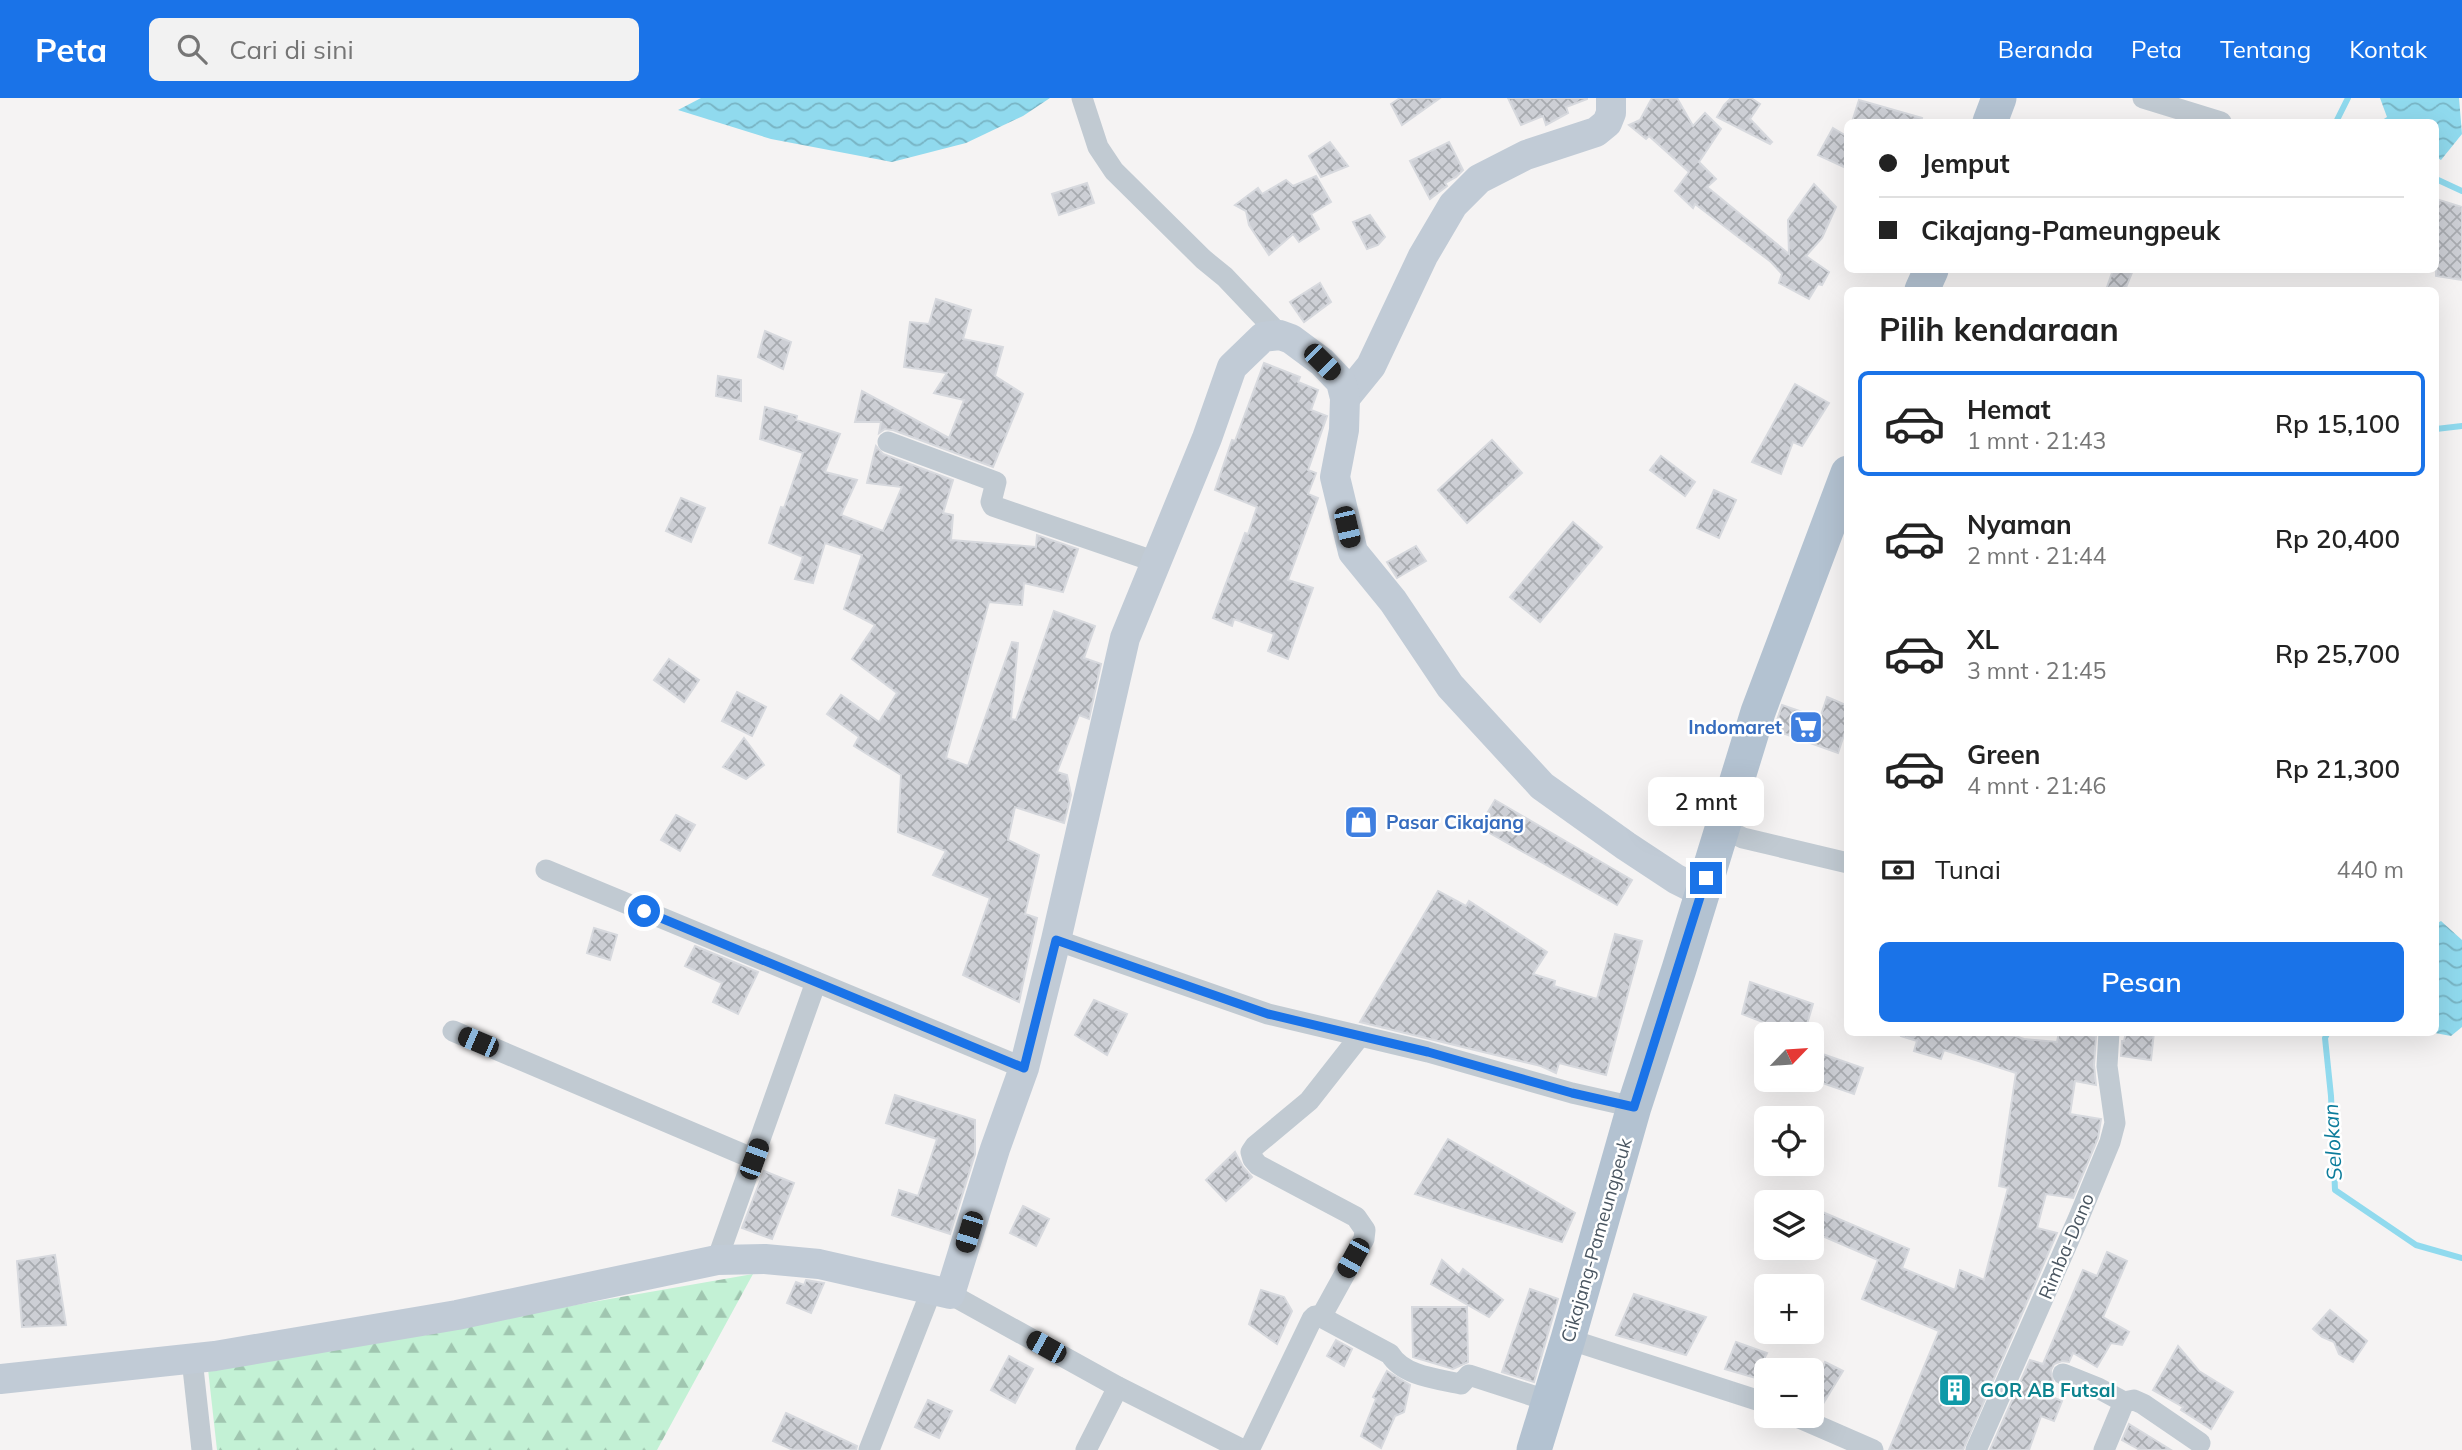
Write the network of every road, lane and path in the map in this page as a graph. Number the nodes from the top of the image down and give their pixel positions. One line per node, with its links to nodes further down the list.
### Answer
1 (1082, 98): 7 (street)
2 (1999, 98): 5 (main road)
3 (2143, 98): 6 (street)
4 (1613, 99): 8 (street)
5 (1991, 119)
6 (2211, 119)
7 (1280, 335): 8 (street); 11 (street)
8 (1345, 398): 15 (street)
9 (888, 442): 11 (street)
10 (1844, 484): 12 (main road, Cikajang-Pameungpeuk)
11 (1156, 562): 16 (street)
12 (1721, 828): 13 (street); 15 (main road, Cikajang-Pameungpeuk)
13 (1844, 862)
14 (546, 870): 17 (street)
15 (1702, 892): 22 (main road, Cikajang-Pameungpeuk)
16 (1056, 940): 19 (street); 21 (street)
17 (817, 982): 21 (street); 23 (street)
18 (453, 1031): 23 (street)
19 (1360, 1036): 22 (street); 26 (street)
20 (2109, 1036): 44 (street, Rimba-Dano)
21 (1024, 1068): 25 (street)
22 (1634, 1107): 27 (main road, Cikajang-Pameungpeuk)
23 (754, 1159): 24 (street)
24 (717, 1260): 25 (street); 28 (street)
25 (941, 1292): 31 (street); 38 (street)
26 (1321, 1317): 33 (street); 41 (street)
27 (1568, 1339): 32 (street); 33 (main road, Cikajang-Pameungpeuk)
28 (192, 1359): 30 (street); 37 (street)
29 (2063, 1374): 34 (street)
30 (0, 1379)
31 (1118, 1387): 39 (street); 40 (street)
32 (1754, 1400)
33 (1549, 1401): 42 (main road, Cikajang-Pameungpeuk)
34 (2124, 1402): 36 (street); 45 (street)
35 (1824, 1428): 43 (street)
36 (2200, 1443)
37 (202, 1450)
38 (869, 1450)
39 (1086, 1450)
40 (1243, 1450)
41 (1249, 1450)
42 (1534, 1450)
43 (1874, 1450)
44 (1976, 1450)
45 (2104, 1450)

